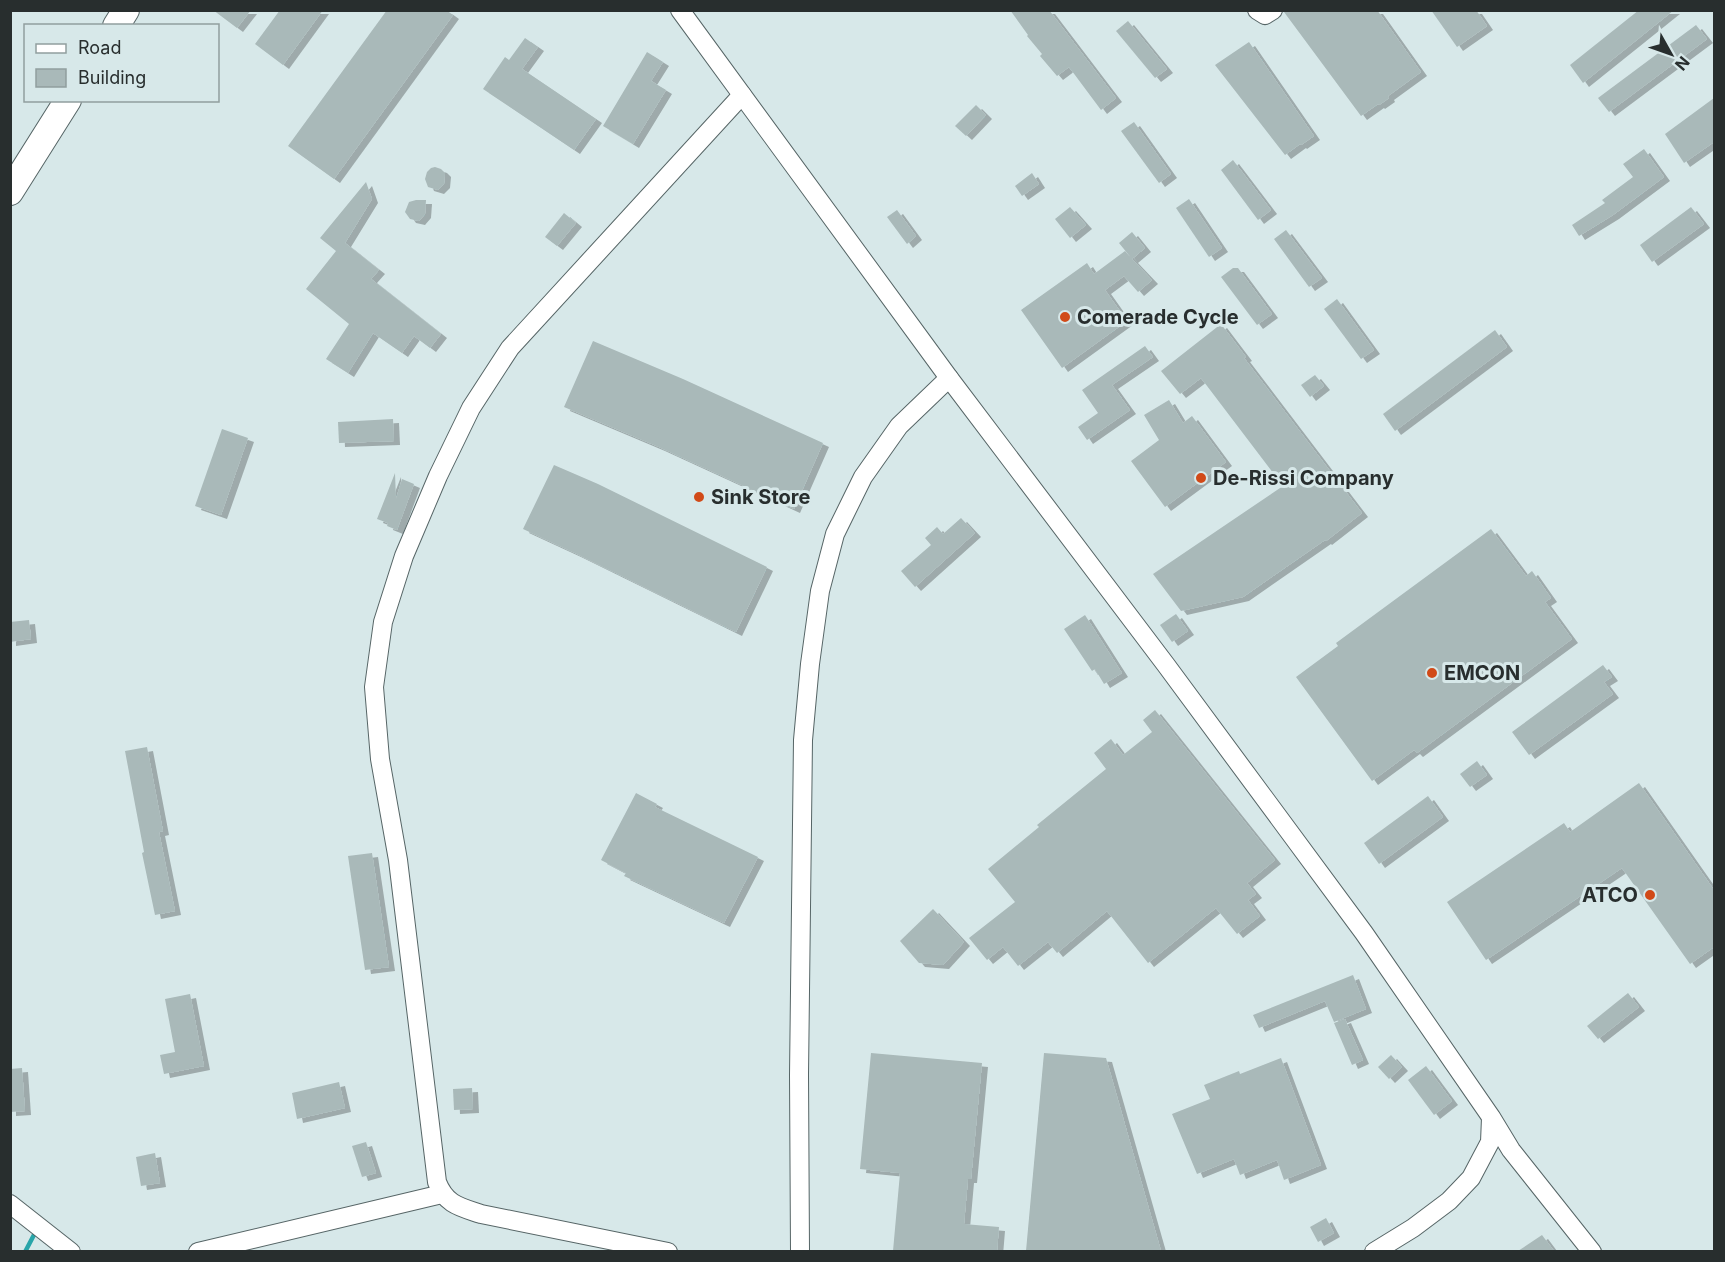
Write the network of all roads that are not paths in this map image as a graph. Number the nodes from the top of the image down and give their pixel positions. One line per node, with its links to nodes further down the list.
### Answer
1 (126, 10): 5 (street)
2 (680, 10): 6 (street)
3 (1257, 10): 4 (street)
4 (1273, 10)
5 (117, 24)
6 (742, 95): 9 (street); 11 (street)
7 (67, 102): 8 (street)
8 (10, 192)
9 (949, 378): 10 (street); 16 (street)
10 (1491, 1117): 17 (street); 18 (street)
11 (442, 1194): 14 (street); 15 (street)
12 (10, 1204): 13 (street)
13 (71, 1251)
14 (198, 1251)
15 (668, 1251)
16 (800, 1251)
17 (1374, 1251)
18 (1592, 1251)

